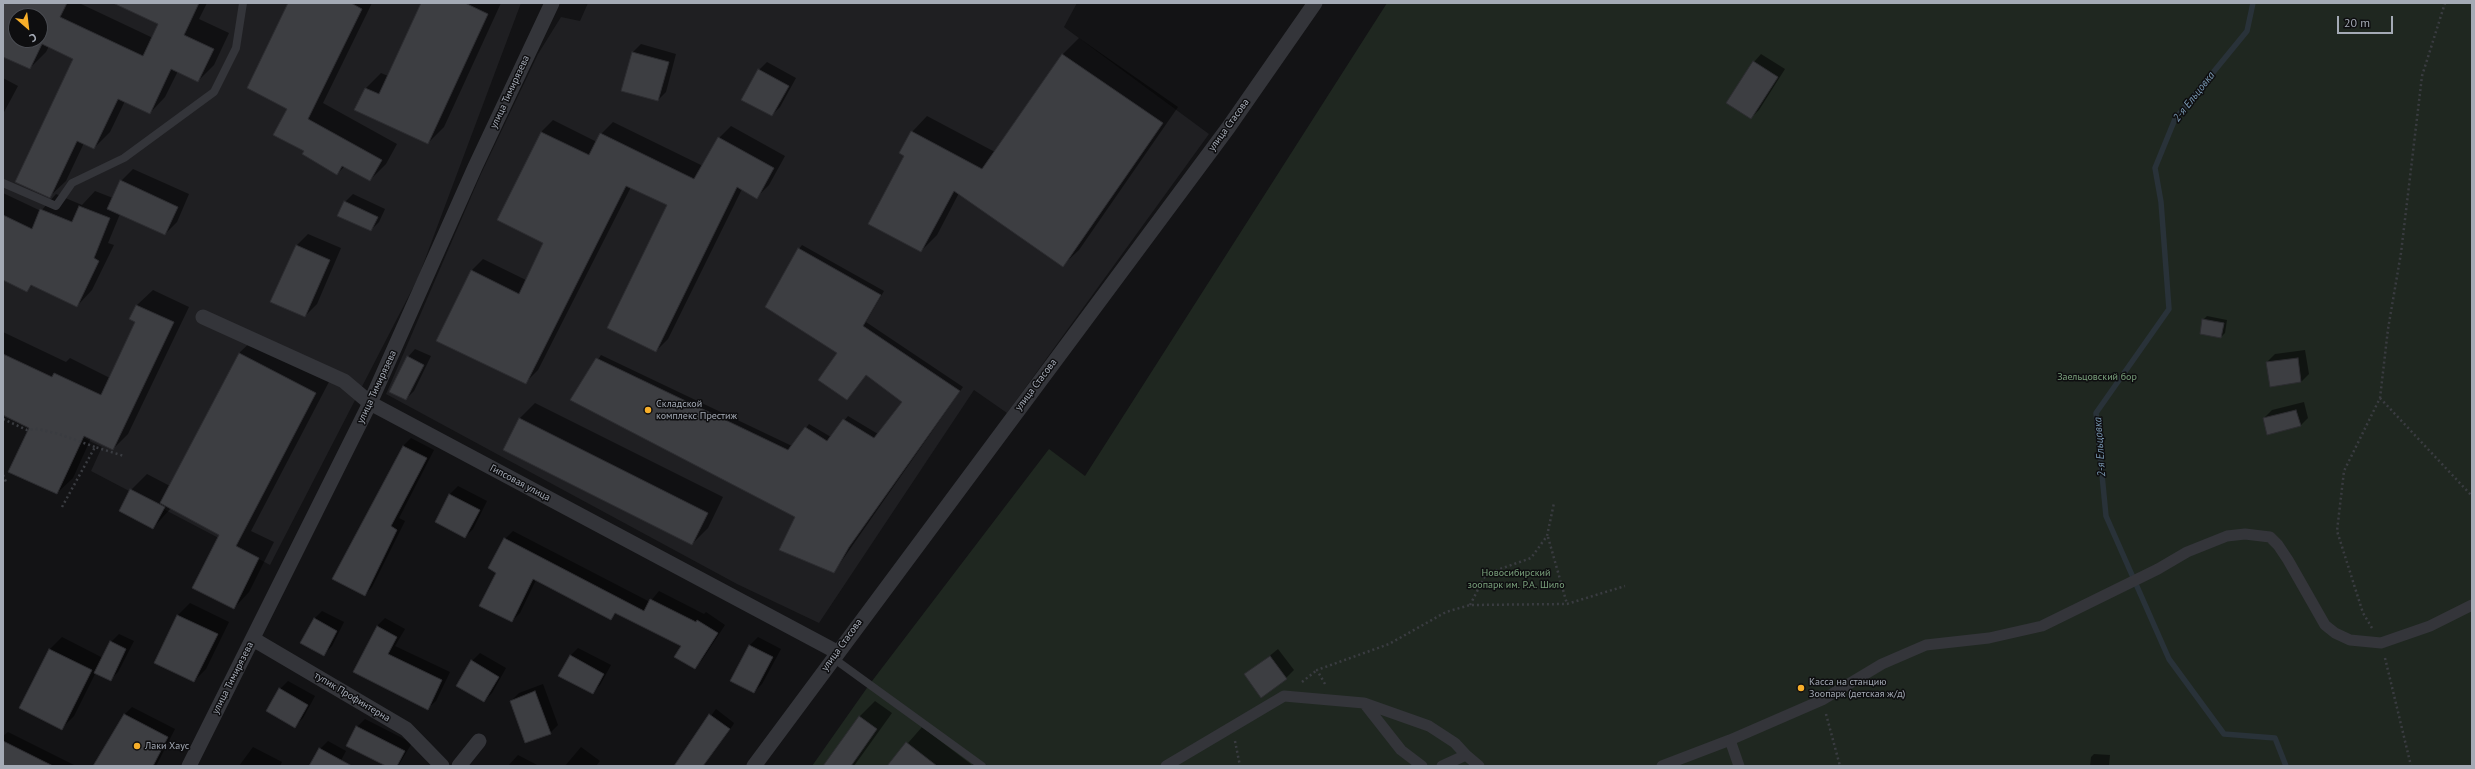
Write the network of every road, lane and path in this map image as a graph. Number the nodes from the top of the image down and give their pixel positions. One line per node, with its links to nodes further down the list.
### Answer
1 (243, 3): 5 (lane)
2 (552, 3): 8 (street, улица Тимирязева)
3 (1315, 3): 24 (street, улица Стасова)
4 (2445, 3): 7 (path)
5 (3, 183)
6 (203, 317): 8 (street, Гипсовая улица)
7 (2380, 398): 14 (path); 23 (path)
8 (370, 403): 22 (street, улица Тимирязева); 24 (street, Гипсовая улица)
9 (3, 419): 10 (path)
10 (95, 447): 11 (path); 16 (path)
11 (124, 456)
12 (3, 475): 13 (path)
13 (6, 482)
14 (2472, 496)
15 (1554, 503): 17 (path)
16 (62, 507)
17 (1548, 536): 19 (path); 20 (path)
18 (1625, 586): 19 (path)
19 (1567, 604): 20 (path)
20 (1470, 605): 25 (path)
21 (2472, 605): 23 (street)
22 (253, 639): 32 (street, улица Тимирязева); 33 (street, тупик Профинтерна)
23 (2381, 643): 26 (street); 45 (path)
24 (835, 655): 35 (street, улица Стасова); 36 (lane)
25 (1335, 700): 27 (street); 28 (street)
26 (1822, 700): 29 (street); 44 (path)
27 (1364, 703): 31 (street); 39 (street)
28 (1232, 727): 37 (street); 38 (path)
29 (1730, 740): 42 (street); 43 (street)
30 (479, 741): 34 (street)
31 (1466, 755): 40 (street); 41 (street)
32 (189, 766)
33 (442, 766)
34 (459, 766)
35 (754, 766)
36 (982, 766)
37 (1166, 766)
38 (1240, 766)
39 (1422, 766)
40 (1442, 766)
41 (1479, 766)
42 (1662, 766)
43 (1739, 766)
44 (1840, 766)
45 (2410, 766)

